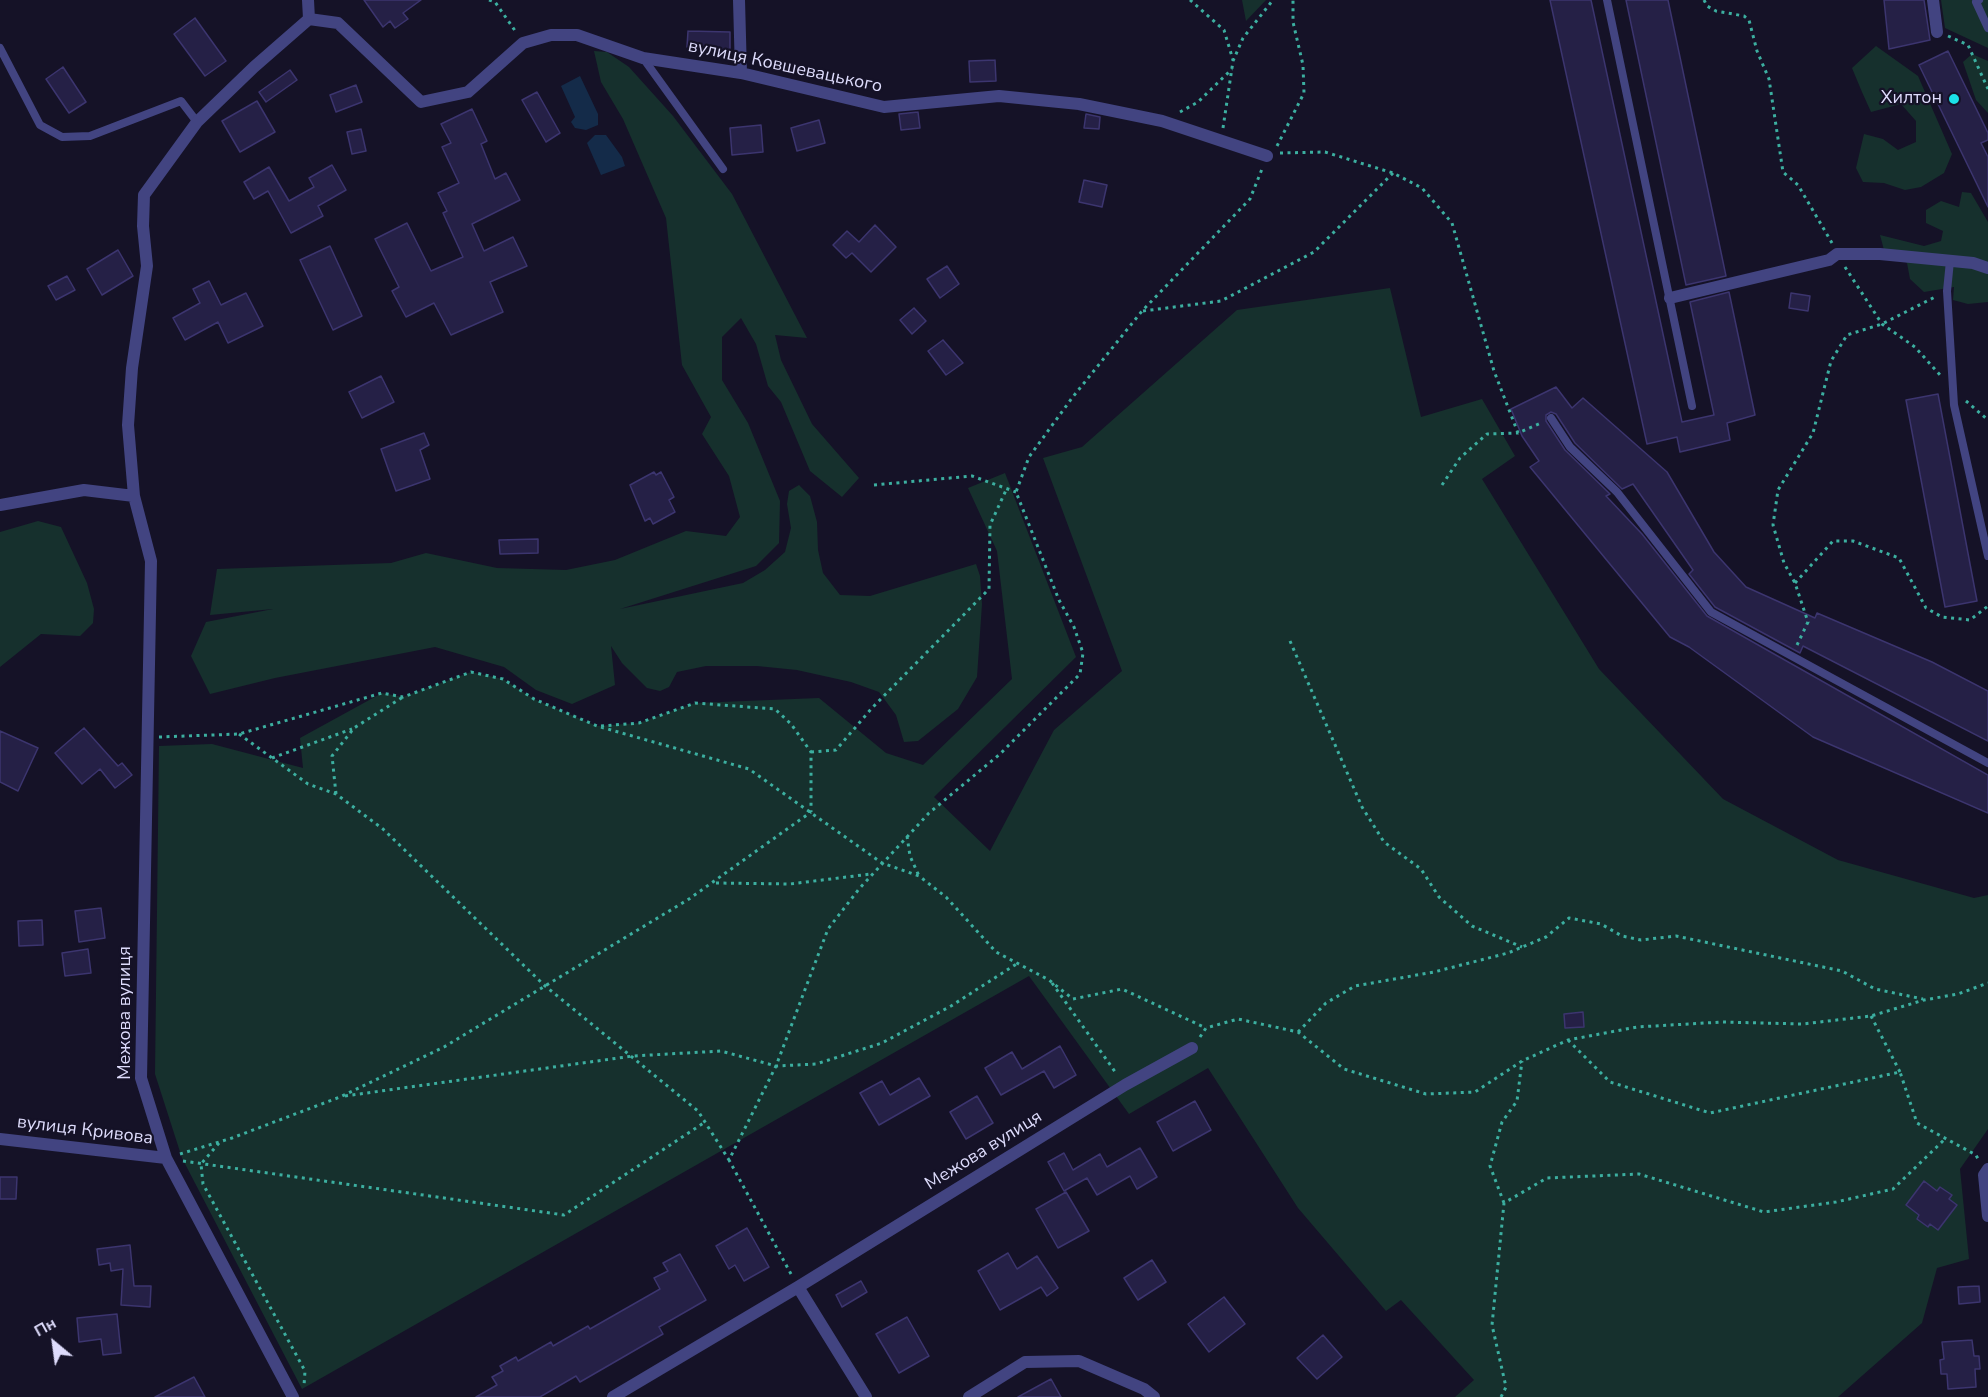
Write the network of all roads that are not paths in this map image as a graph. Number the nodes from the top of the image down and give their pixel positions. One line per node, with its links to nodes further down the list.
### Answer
1 (308, 0): 6 (street)
2 (739, 0): 11 (street)
3 (1607, 0): 17 (lane)
4 (1933, 0): 8 (street)
5 (1979, 0): 7 (lane)
6 (309, 19): 10 (street, вулиця Ковшевацького); 12 (street)
7 (1988, 28)
8 (1937, 32)
9 (0, 48): 12 (lane)
10 (643, 58): 11 (street, вулиця Ковшевацького); 14 (lane)
11 (741, 73): 13 (street, вулиця Ковшевацького)
12 (197, 123): 20 (street)
13 (1267, 156)
14 (723, 169)
15 (1950, 261): 16 (street); 17 (street); 22 (lane)
16 (1988, 268)
17 (1670, 298): 18 (lane)
18 (1692, 405)
19 (1551, 418): 23 (lane)
20 (134, 496): 21 (street); 26 (street, Межова вулиця)
21 (0, 505)
22 (1988, 556)
23 (1988, 763)
24 (1192, 1048): 29 (street, Межова вулиця)
25 (0, 1139): 26 (street, вулиця Кривова)
26 (166, 1158): 30 (street, Межова вулиця)
27 (1987, 1172): 28 (street)
28 (1988, 1216)
29 (798, 1287): 31 (street, Межова вулиця); 32 (street)
30 (293, 1397)
31 (614, 1397)
32 (866, 1397)
33 (969, 1397): 34 (street)
34 (1154, 1397)

